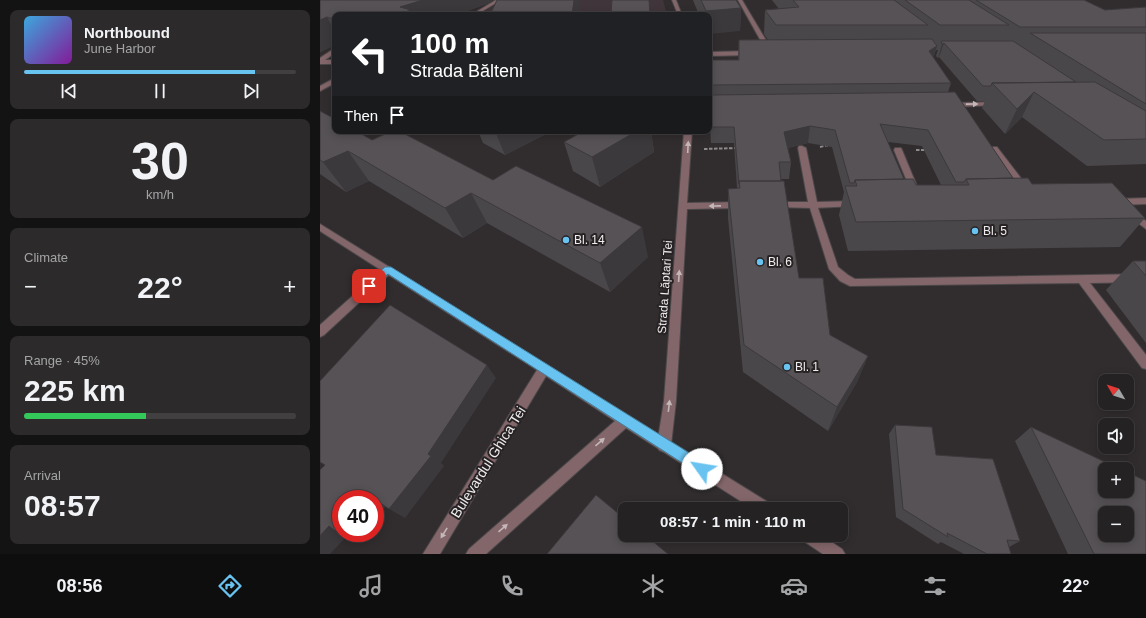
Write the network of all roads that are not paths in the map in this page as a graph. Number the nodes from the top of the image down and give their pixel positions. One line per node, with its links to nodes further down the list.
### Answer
1 (499, 0): 4 (street)
2 (674, 0): 5 (street)
3 (740, 0): 9 (street)
4 (478, 12)
5 (679, 12)
6 (332, 52): 12 (street)
7 (755, 53): 11 (street)
8 (763, 53): 9 (street)
9 (771, 53): 10 (street)
10 (779, 53)
11 (712, 54)
12 (320, 61): 13 (street)
13 (332, 62)
14 (332, 82): 15 (street)
15 (320, 89)
16 (1002, 104): 17 (street, one-way to 16)
17 (946, 105)
18 (688, 134): 31 (street, Strada Lăptari Tei, one-way to 18)
19 (802, 148): 27 (street)
20 (994, 149): 23 (street)
21 (898, 150): 22 (street)
22 (918, 197)
23 (1031, 197)
24 (1146, 201): 26 (street)
25 (1103, 202): 26 (street)
26 (1119, 202): 32 (street)
27 (813, 204): 28 (street); 30 (street); 36 (street)
28 (867, 204)
29 (752, 205): 31 (street, one-way to 31)
30 (768, 205)
31 (684, 206): 41 (street, Strada Lăptari Tei, one-way to 31)
32 (1146, 226)
33 (320, 227): 34 (street)
34 (388, 270): 37 (street); 39 (street)
35 (1146, 278): 36 (street)
36 (1082, 280): 38 (street)
37 (320, 332)
38 (1146, 364)
39 (544, 369): 40 (street); 44 (street, Bulevardul Ghica Tei, one-way to 44)
40 (625, 420): 41 (street); 45 (street, one-way to 40)
41 (664, 445): 42 (street)
42 (755, 502)
43 (818, 542): 46 (street)
44 (431, 554)
45 (474, 554)
46 (837, 554)

